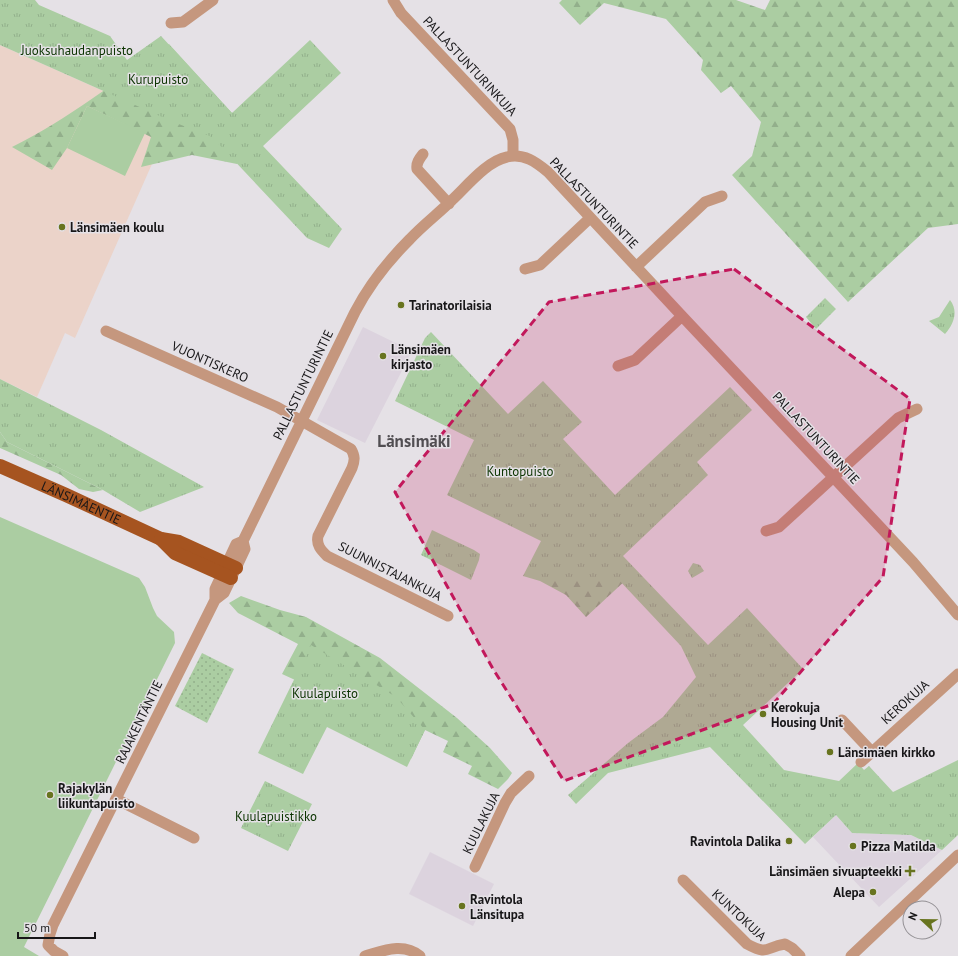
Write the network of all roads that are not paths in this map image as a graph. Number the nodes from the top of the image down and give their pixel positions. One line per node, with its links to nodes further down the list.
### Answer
1 (213, 0): 3 (street)
2 (393, 0): 5 (street, PALLASTUNTURINKUJA)
3 (171, 23)
4 (423, 154): 7 (street)
5 (513, 156): 7 (street, PALLASTUNTURINTIE); 8 (street, PALLASTUNTURINTIE)
6 (722, 196): 9 (street)
7 (449, 204): 15 (street, PALLASTUNTURINTIE)
8 (590, 218): 9 (street, PALLASTUNTURINTIE); 10 (street)
9 (636, 267): 11 (street, PALLASTUNTURINTIE)
10 (525, 270)
11 (682, 316): 13 (street); 17 (street, PALLASTUNTURINTIE)
12 (106, 331): 15 (street, VUONTISKERO)
13 (618, 366)
14 (917, 409): 17 (street)
15 (301, 420): 19 (street, PALLASTUNTURINTIE); 21 (street, SUUNNISTAJANKUJA)
16 (0, 466): 19 (main road, LÄNSIMÄENTIE)
17 (833, 477): 18 (street); 20 (street, PALLASTUNTURINTIE)
18 (766, 531)
19 (229, 571): 27 (street, RAJAKENTÄNTIE)
20 (958, 615)
21 (448, 616)
22 (958, 674): 24 (street, KEROKUJA)
23 (842, 720): 24 (street)
24 (872, 752): 25 (street, KEROKUJA)
25 (861, 762)
26 (529, 776): 30 (street, KUULAKUJA)
27 (116, 799): 28 (street); 32 (street, RAJAKENTÄNTIE)
28 (194, 838)
29 (958, 855): 36 (street)
30 (475, 867)
31 (683, 880): 35 (street, KUNTOKUJA)
32 (63, 956)
33 (365, 956): 34 (street)
34 (420, 956)
35 (800, 956)
36 (851, 956)

